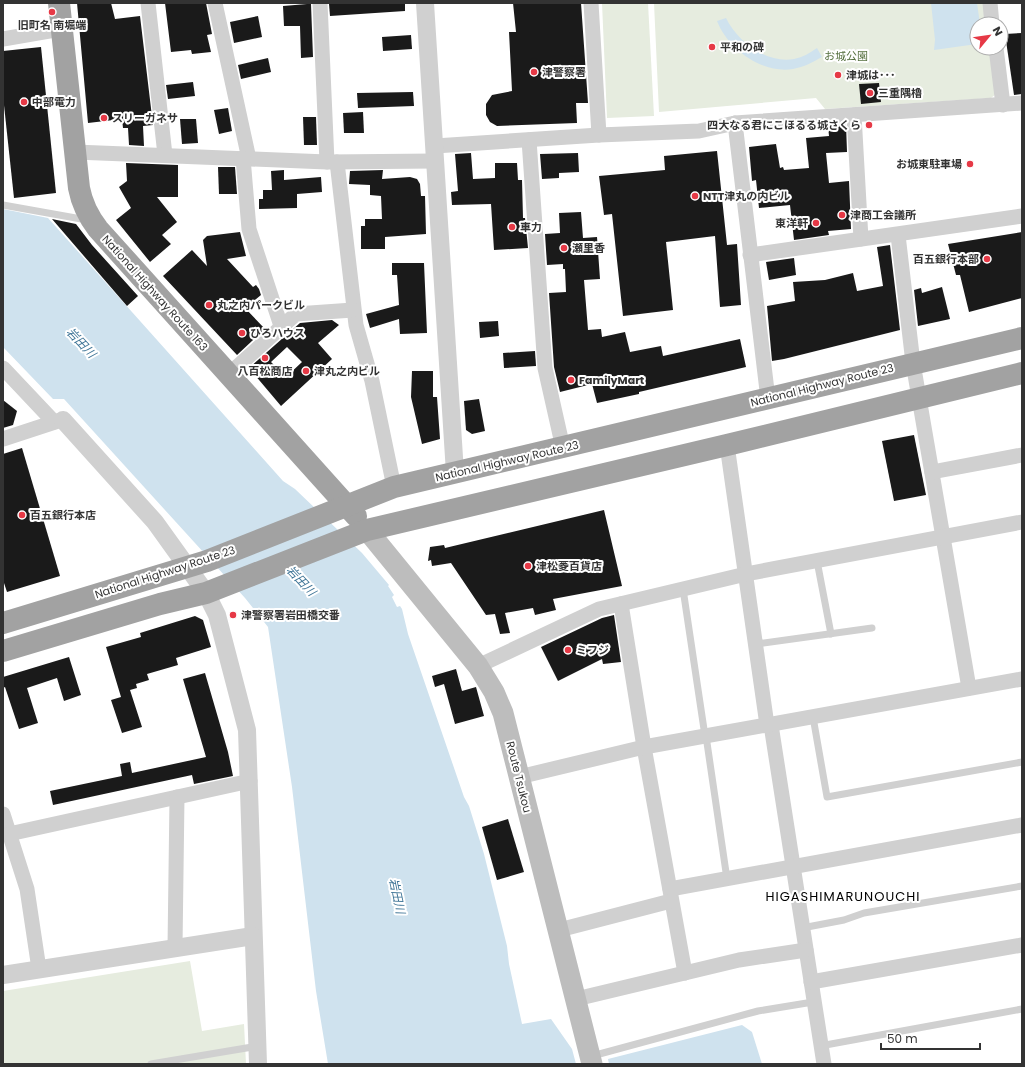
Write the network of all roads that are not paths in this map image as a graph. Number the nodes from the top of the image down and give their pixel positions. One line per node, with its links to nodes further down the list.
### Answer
1 (59, 3): 9 (highway, National Highway Route 163)
2 (148, 3): 20 (street)
3 (215, 3): 21 (street)
4 (320, 3): 22 (street)
5 (425, 3): 19 (street)
6 (591, 3): 16 (street)
7 (990, 3): 8 (street)
8 (991, 16)
9 (61, 29): 10 (street); 18 (highway, National Highway Route 163)
10 (3, 39)
11 (997, 56): 13 (street)
12 (1022, 103): 13 (street)
13 (1003, 105): 14 (street)
14 (854, 115): 15 (street); 27 (street)
15 (735, 122): 16 (street); 28 (street)
16 (599, 135): 17 (street)
17 (529, 140): 19 (street); 41 (street)
18 (75, 152): 20 (street); 25 (highway, National Highway Route 163)
19 (435, 153): 22 (street); 44 (street)
20 (165, 156): 21 (street)
21 (246, 158): 22 (street); 30 (street)
22 (332, 162): 29 (street)
23 (3, 205): 25 (lane)
24 (1022, 216): 26 (street)
25 (91, 220): 35 (highway, National Highway Route 163)
26 (898, 235): 27 (street); 32 (street)
27 (861, 239): 28 (street)
28 (750, 255): 37 (street)
29 (354, 310): 30 (street); 45 (street)
30 (280, 326): 35 (street)
31 (1022, 338): 32 (highway, National Highway Route 23)
32 (913, 363): 36 (street); 37 (highway, National Highway Route 23)
33 (3, 368): 38 (street)
34 (1022, 373): 36 (highway)
35 (229, 374): 46 (highway, National Highway Route 163)
36 (920, 398): 40 (highway); 43 (street)
37 (768, 399): 41 (highway, National Highway Route 23)
38 (58, 421): 39 (street); 51 (street)
39 (3, 439)
40 (728, 445): 48 (highway); 52 (street)
41 (563, 448): 44 (highway, National Highway Route 23)
42 (1022, 455): 43 (street)
43 (932, 472): 49 (street)
44 (455, 473): 45 (highway, National Highway Route 23)
45 (394, 487): 46 (highway, National Highway Route 23)
46 (345, 507): 48 (highway, National Highway Route 163); 51 (highway, National Highway Route 23)
47 (1022, 522): 49 (street)
48 (360, 532): 54 (highway); 61 (main road, Route Tsukou)
49 (942, 538): 50 (street); 63 (street)
50 (817, 561): 52 (street); 58 (lane)
51 (197, 564): 54 (street); 56 (highway, National Highway Route 23)
52 (746, 574): 53 (street); 59 (street)
53 (683, 589): 55 (street); 66 (lane)
54 (212, 590): 60 (highway); 70 (street)
55 (621, 604): 61 (street); 67 (street)
56 (3, 623)
57 (872, 628): 58 (lane)
58 (831, 634): 59 (lane)
59 (756, 644): 65 (street)
60 (3, 651)
61 (478, 666): 69 (main road, Route Tsukou)
62 (1022, 679): 63 (street)
63 (969, 688): 64 (street)
64 (813, 717): 65 (street); 68 (lane)
65 (769, 725): 66 (street); 75 (street)
66 (705, 736): 67 (street); 76 (lane)
67 (644, 747): 69 (street); 78 (street)
68 (1022, 762)
69 (519, 777): 80 (main road, Route Tsukou)
70 (250, 781): 71 (street); 81 (street)
71 (177, 797): 74 (street); 83 (street)
72 (3, 814): 74 (street)
73 (1022, 824): 75 (street)
74 (9, 834): 85 (street)
75 (793, 867): 76 (street); 79 (street)
76 (727, 879): 78 (street)
77 (1022, 886): 79 (lane)
78 (670, 895): 80 (street); 86 (street)
79 (802, 928): 84 (street)
80 (559, 930): 89 (main road, Route Tsukou)
81 (253, 936): 83 (street); 92 (street)
82 (1022, 945): 88 (street)
83 (175, 947): 85 (street)
84 (806, 950): 86 (street); 88 (street)
85 (39, 969): 87 (street)
86 (684, 973): 89 (street)
87 (3, 975)
88 (811, 982): 90 (street)
89 (576, 999): 94 (main road, Route Tsukou)
90 (813, 1002): 93 (street); 94 (lane)
91 (1022, 1009): 93 (lane)
92 (258, 1046): 95 (lane); 96 (street)
93 (820, 1046): 97 (street)
94 (591, 1060)
95 (151, 1064)
96 (258, 1064)
97 (824, 1064)

